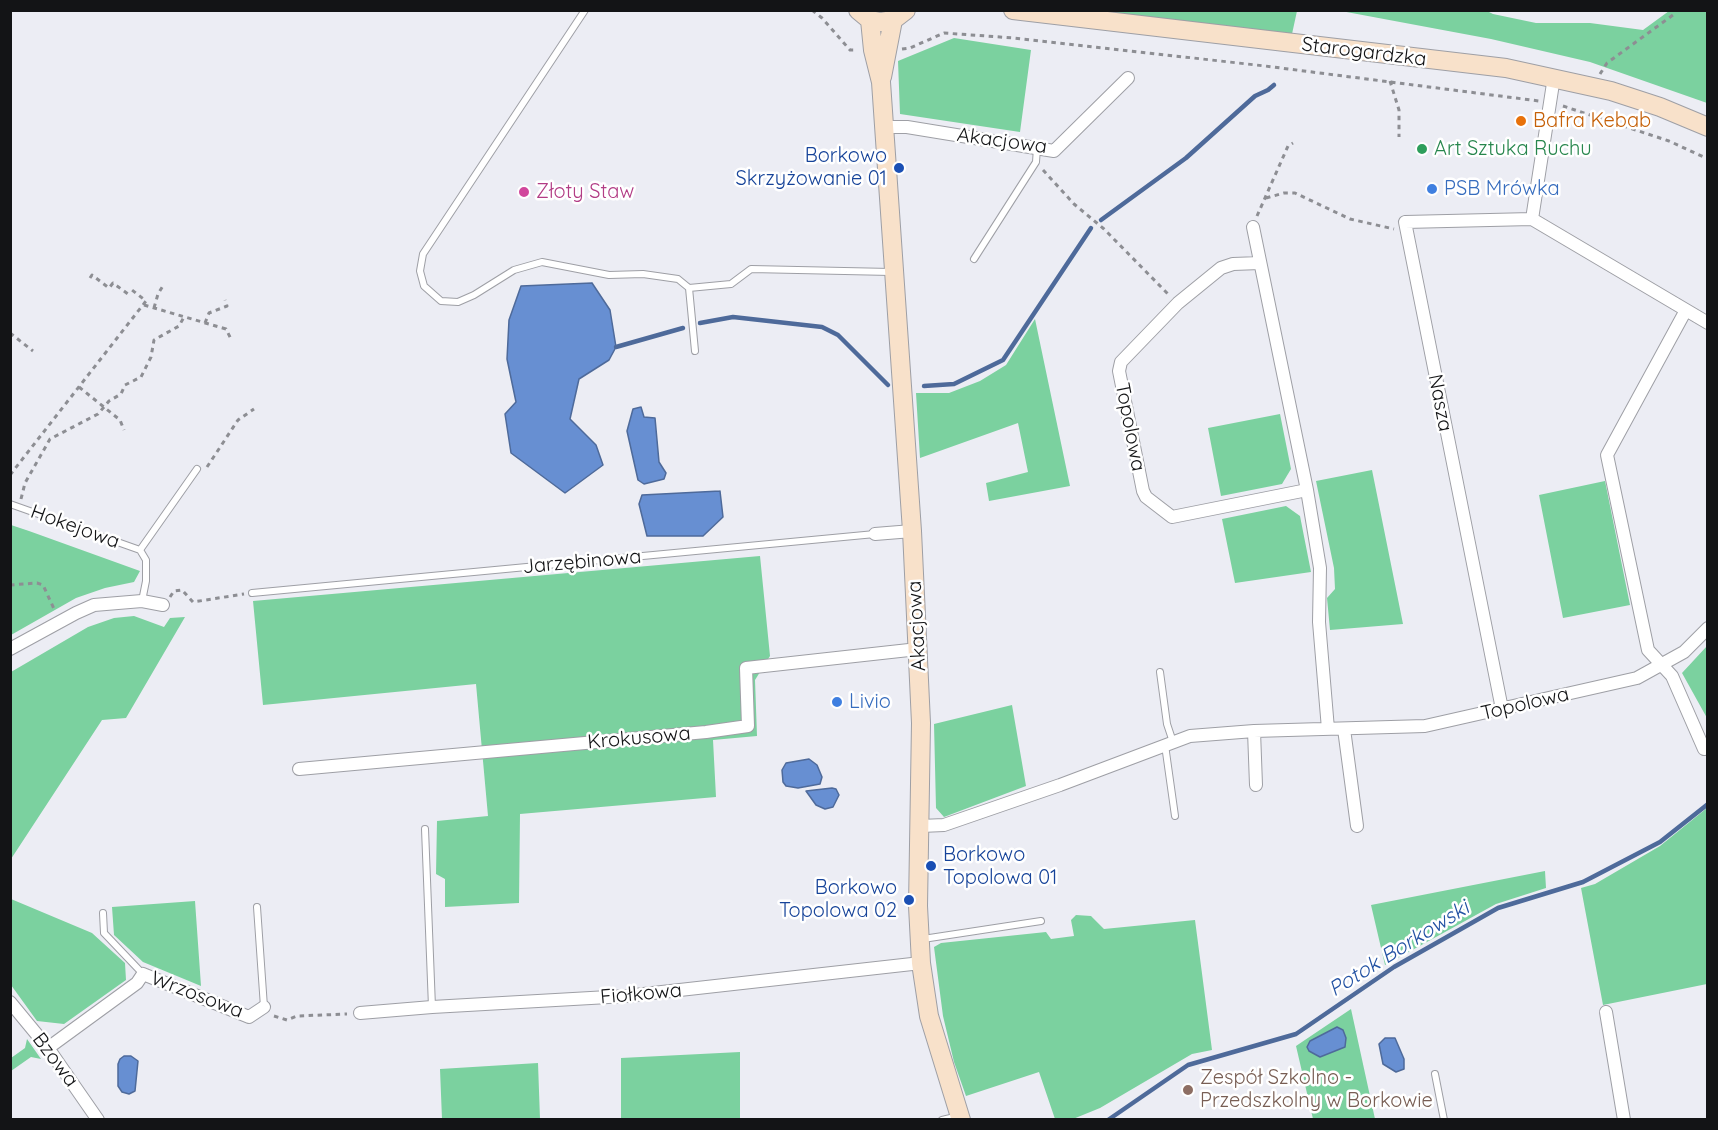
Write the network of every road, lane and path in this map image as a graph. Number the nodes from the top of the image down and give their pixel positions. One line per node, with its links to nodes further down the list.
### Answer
1 (585, 10): 31 (lane)
2 (812, 10): 7 (path)
3 (1013, 10): 10 (street, Starogardzka)
4 (864, 15): 5 (street); 13 (street, Akacjowa)
5 (900, 15): 13 (street, Akacjowa)
6 (1673, 15): 9 (path)
7 (858, 50)
8 (897, 50): 12 (path)
9 (1607, 63)
10 (1554, 77): 14 (street); 16 (street, Starogardzka)
11 (1128, 78): 19 (street, Akacjowa)
12 (1390, 81): 14 (path); 17 (path)
13 (881, 82): 15 (street, Akacjowa)
14 (1550, 102): 20 (path); 23 (street)
15 (885, 127): 19 (street, Akacjowa); 28 (street, Akacjowa)
16 (1707, 127)
17 (1399, 137)
18 (1293, 143): 22 (path)
19 (1038, 148): 21 (lane)
20 (1707, 159)
21 (1035, 164): 26 (lane); 35 (path)
22 (1266, 198): 24 (path); 25 (path)
23 (1532, 219): 25 (street); 38 (street)
24 (1253, 227): 27 (street)
25 (1405, 231): 68 (street, Nasza)
26 (974, 259)
27 (1260, 262): 35 (street, Topolowa); 52 (street)
28 (894, 272): 31 (lane); 55 (street, Akacjowa)
29 (90, 278): 33 (path)
30 (164, 284): 37 (path)
31 (689, 288): 45 (lane)
32 (132, 290): 36 (path)
33 (128, 294)
34 (225, 300): 40 (path)
35 (1178, 303): 52 (street, Topolowa)
36 (143, 305): 37 (path); 46 (path)
37 (154, 308): 39 (path)
38 (1686, 310): 41 (street); 66 (street)
39 (184, 317): 40 (path); 47 (path)
40 (205, 323): 43 (path)
41 (1707, 323)
42 (10, 333): 44 (path)
43 (231, 339)
44 (33, 351)
45 (696, 351)
46 (79, 387): 47 (path); 51 (path)
47 (104, 407): 49 (path); 54 (path)
48 (254, 409): 50 (path)
49 (124, 430)
50 (197, 469): 57 (lane, Hokejowa)
51 (10, 475)
52 (1307, 490): 69 (street)
53 (10, 504): 54 (lane, Hokejowa)
54 (21, 508): 57 (lane, Hokejowa)
55 (912, 531): 56 (street, Jarzębinowa); 65 (street, Akacjowa)
56 (874, 534): 59 (lane, Jarzębinowa)
57 (140, 550): 60 (lane, Hokejowa)
58 (10, 585): 62 (path)
59 (252, 593): 61 (path)
60 (142, 601): 61 (street); 64 (street)
61 (163, 605)
62 (56, 612)
63 (1707, 627): 66 (street)
64 (10, 649)
65 (918, 649): 74 (street, Krokusowa); 77 (street, Akacjowa)
66 (1661, 665): 68 (street, Topolowa); 73 (street)
67 (1160, 672): 72 (lane)
68 (1502, 710): 70 (street, Topolowa)
69 (1328, 729): 70 (street, Topolowa); 71 (street, Topolowa)
70 (1344, 729): 78 (street)
71 (1254, 730): 72 (street, Topolowa); 75 (street)
72 (1169, 743): 76 (lane); 77 (street, Topolowa)
73 (1704, 749)
74 (299, 769)
75 (1256, 784)
76 (1175, 816)
77 (921, 826): 83 (street, Akacjowa)
78 (1357, 826)
79 (425, 828): 88 (lane)
80 (257, 908): 87 (lane)
81 (103, 913): 85 (lane)
82 (1041, 921): 83 (lane)
83 (919, 940): 84 (street, Akacjowa)
84 (921, 963): 88 (street, Fiołkowa); 93 (street, Akacjowa)
85 (142, 974): 87 (street, Wrzosowa); 91 (street, Wrzosowa)
86 (10, 1002): 91 (street, Bzowa)
87 (264, 1007): 90 (path)
88 (432, 1007): 90 (street, Fiołkowa)
89 (1606, 1012): 96 (street)
90 (360, 1013)
91 (48, 1048): 94 (street, Bzowa)
92 (1435, 1074): 95 (lane)
93 (954, 1118)
94 (98, 1119)
95 (1444, 1119)
96 (1624, 1119)

